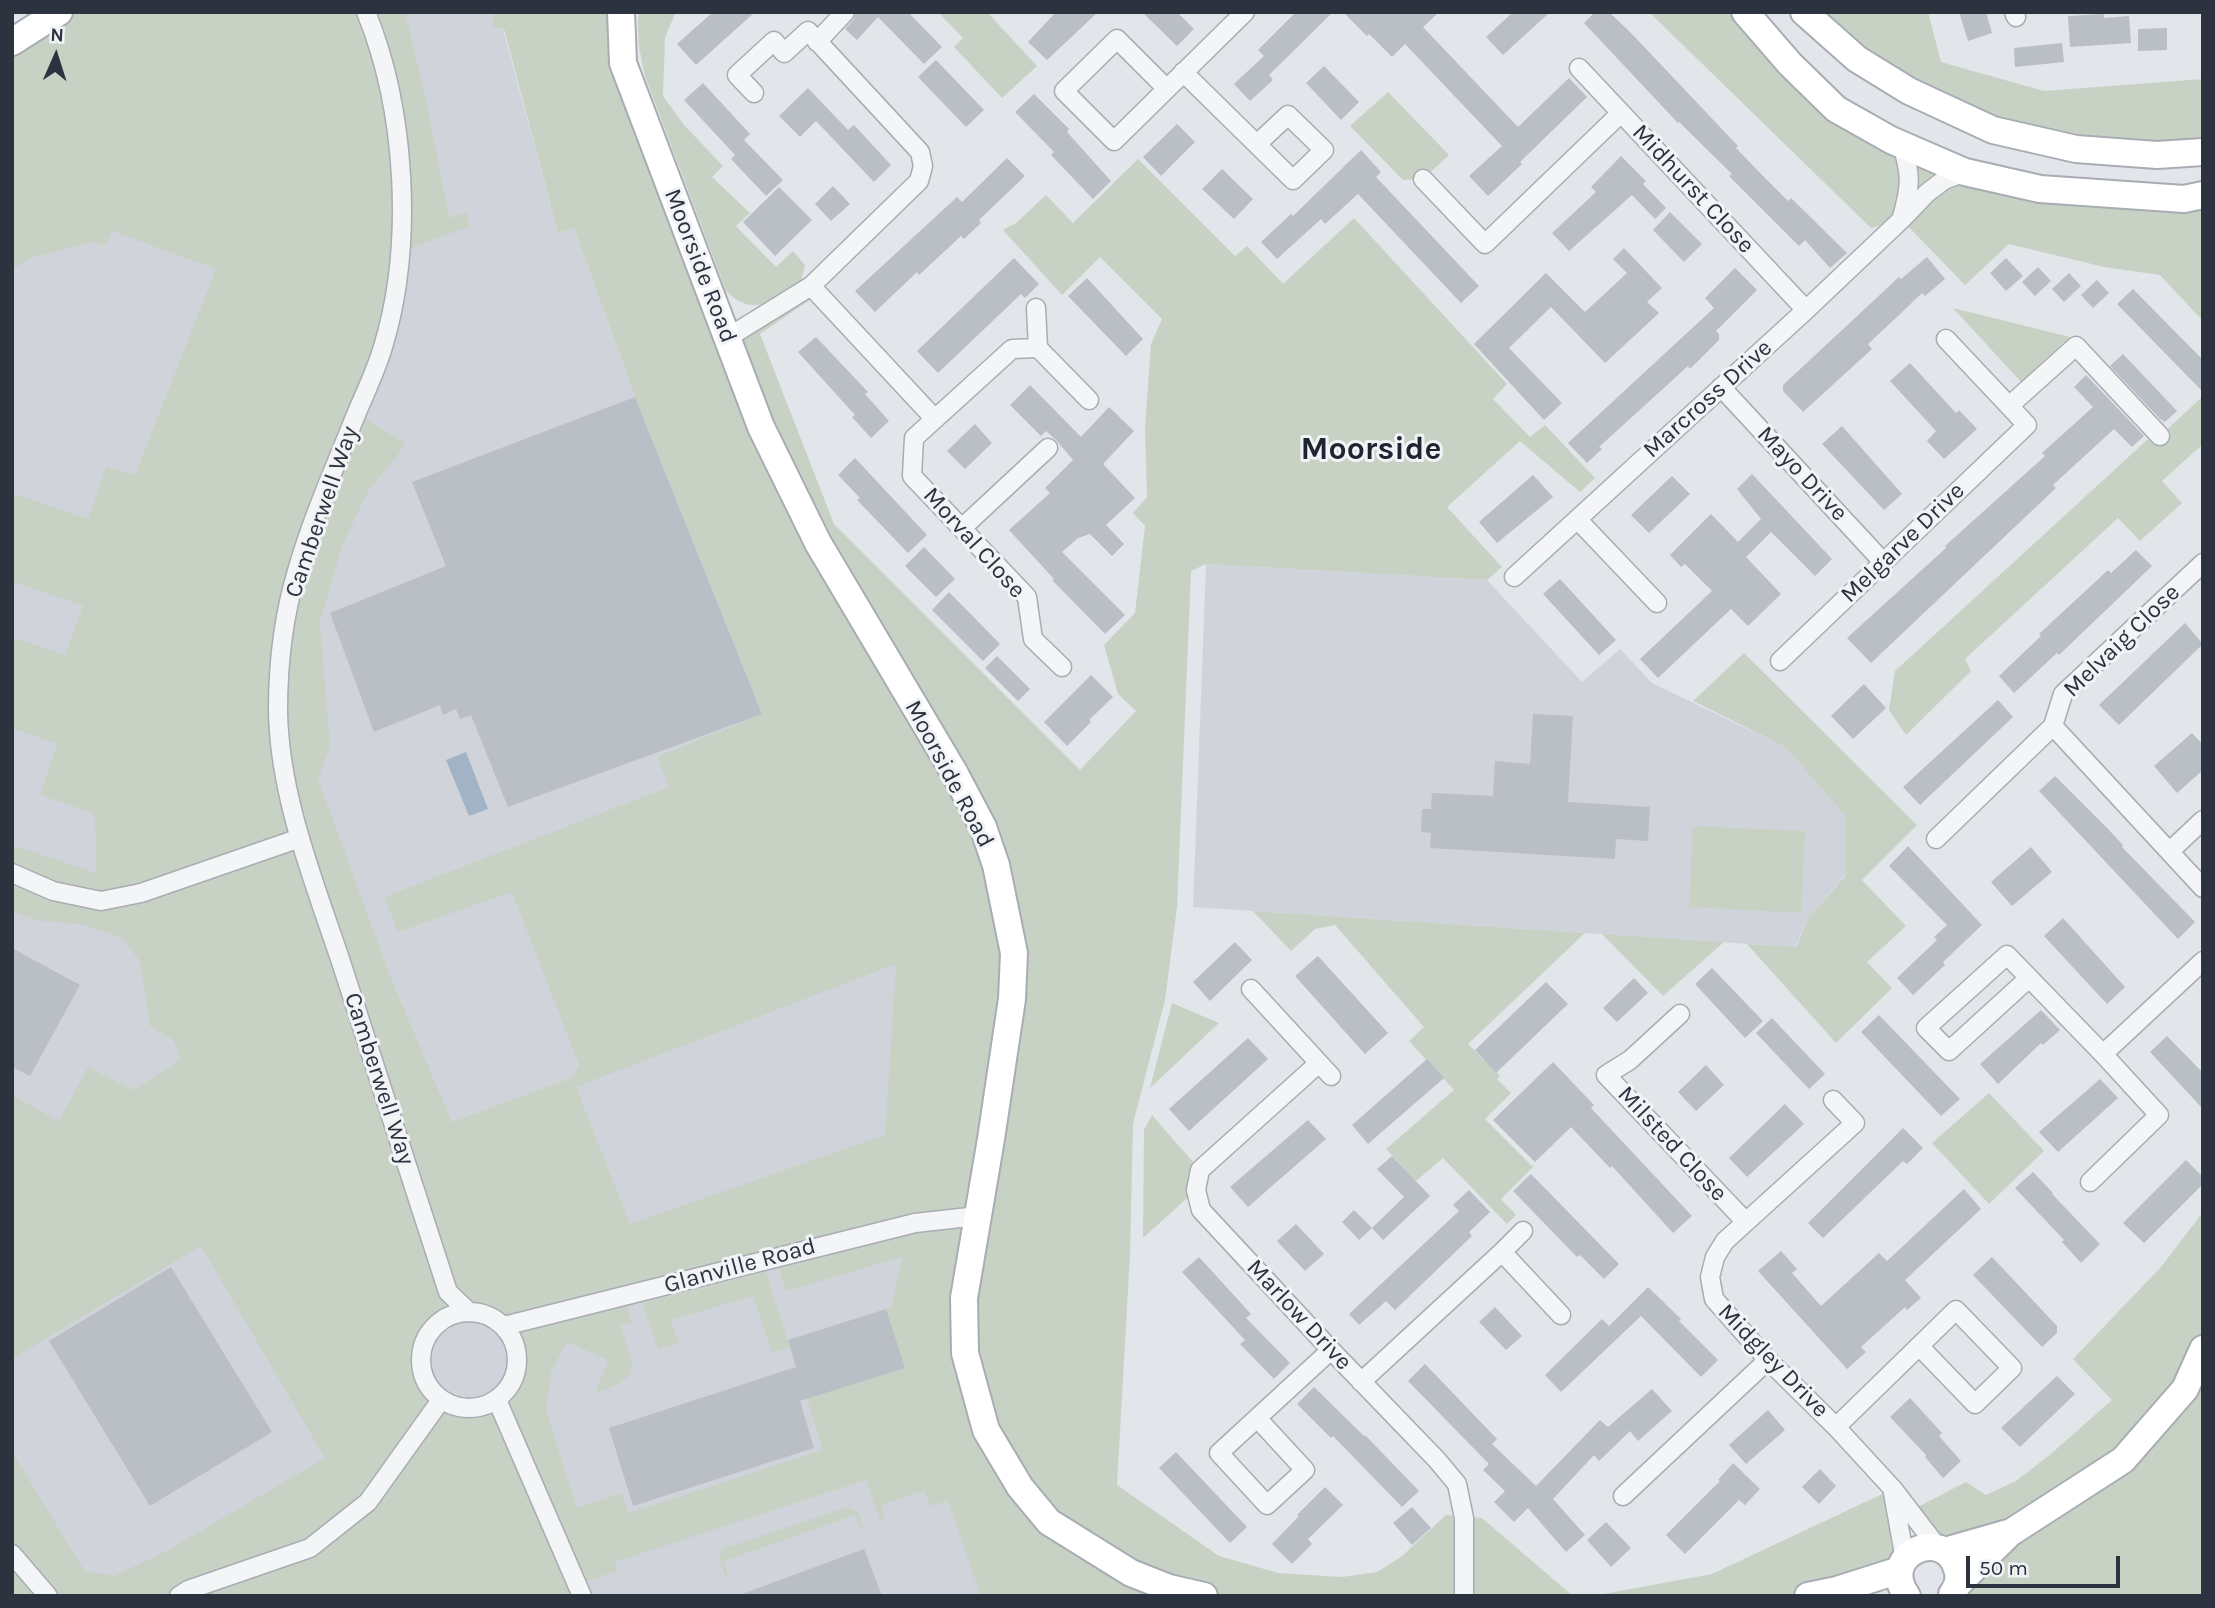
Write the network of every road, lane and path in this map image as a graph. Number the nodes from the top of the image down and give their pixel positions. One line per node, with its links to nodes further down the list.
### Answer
1 (59, 12): 9 (street)
2 (366, 12): 44 (street, Camberwell Way)
3 (621, 12): 25 (street, Moorside Road)
4 (845, 12): 8 (street)
5 (1245, 12): 11 (street)
6 (1745, 12): 16 (street)
7 (1804, 12): 17 (street)
8 (817, 41): 13 (street); 22 (street)
9 (12, 42)
10 (1579, 68): 14 (street, Midhurst Close)
11 (1184, 72): 12 (street); 15 (street)
12 (1166, 88): 12 (street)
13 (754, 93)
14 (1621, 113): 19 (street); 24 (street, Midhurst Close)
15 (1257, 144)
16 (1902, 144): 18 (street); 21 (street)
17 (2203, 152)
18 (1965, 172): 20 (street); 21 (street, Marcross Drive)
19 (1423, 179)
20 (2203, 195)
21 (1901, 220): 24 (street, Marcross Drive)
22 (811, 286): 25 (street); 31 (street)
23 (1036, 308): 27 (street)
24 (1806, 310): 28 (street, Marcross Drive)
25 (727, 338): 56 (street, Moorside Road)
26 (1946, 339): 30 (street)
27 (1038, 348): 29 (street); 31 (street, Morval Close)
28 (1721, 387): 34 (street, Marcross Drive); 36 (street, Mayo Drive)
29 (1089, 400)
30 (2009, 406): 32 (street); 36 (street, Melgarve Drive)
31 (934, 418): 35 (street, Morval Close)
32 (2160, 436)
33 (1048, 447): 35 (street)
34 (1577, 519): 38 (street, Marcross Drive); 39 (street)
35 (962, 528): 41 (street, Morval Close)
36 (1883, 562): 40 (street, Melgarve Drive)
37 (2203, 563): 42 (street, Melvaig Close)
38 (1514, 577)
39 (1657, 603)
40 (1780, 661)
41 (1062, 667)
42 (2053, 726): 45 (street); 46 (street)
43 (2203, 820): 46 (street)
44 (300, 838): 47 (street); 60 (street, Camberwell Way)
45 (1936, 839)
46 (2170, 851): 48 (street)
47 (12, 873)
48 (2203, 888)
49 (2203, 961): 53 (street)
50 (2029, 978): 50 (street); 53 (street)
51 (1251, 989): 67 (street, Marlow Drive)
52 (1680, 1014): 57 (street, Milsted Close)
53 (2103, 1054): 55 (street)
54 (1833, 1100): 57 (street, Midgley Drive)
55 (2090, 1182)
56 (978, 1216): 64 (street, Glanville Road); 85 (street, Moorside Road)
57 (1746, 1222): 68 (street, Midgley Drive)
58 (1523, 1231): 59 (street)
59 (1502, 1252): 62 (street); 69 (street)
60 (448, 1292): 61 (street, Camberwell Way); 63 (street)
61 (469, 1312): 63 (street); 64 (street)
62 (1561, 1315)
63 (440, 1322): 70 (street)
64 (504, 1326): 71 (street)
65 (1919, 1346): 65 (street); 73 (street)
66 (2203, 1349): 76 (street)
67 (1331, 1350): 69 (street, Marlow Drive); 72 (street)
68 (1768, 1360): 73 (street, Midgley Drive); 75 (street)
69 (1361, 1382): 86 (street, Marlow Drive)
70 (441, 1400): 71 (street); 83 (street)
71 (497, 1400): 84 (street)
72 (1257, 1418): 72 (street)
73 (1836, 1427): 74 (street, Midgley Drive)
74 (1893, 1489): 77 (street, Midgley Drive); 79 (street)
75 (1623, 1496)
76 (2010, 1533): 77 (street); 81 (street)
77 (1942, 1550): 79 (street); 81 (street)
78 (12, 1554): 82 (street)
79 (1902, 1565): 80 (street); 89 (street)
80 (1837, 1590): 87 (street); 88 (street)
81 (1955, 1592)
82 (48, 1596)
83 (179, 1596)
84 (582, 1596)
85 (1204, 1596)
86 (1464, 1596)
87 (1808, 1596)
88 (1880, 1596)
89 (1908, 1596)

